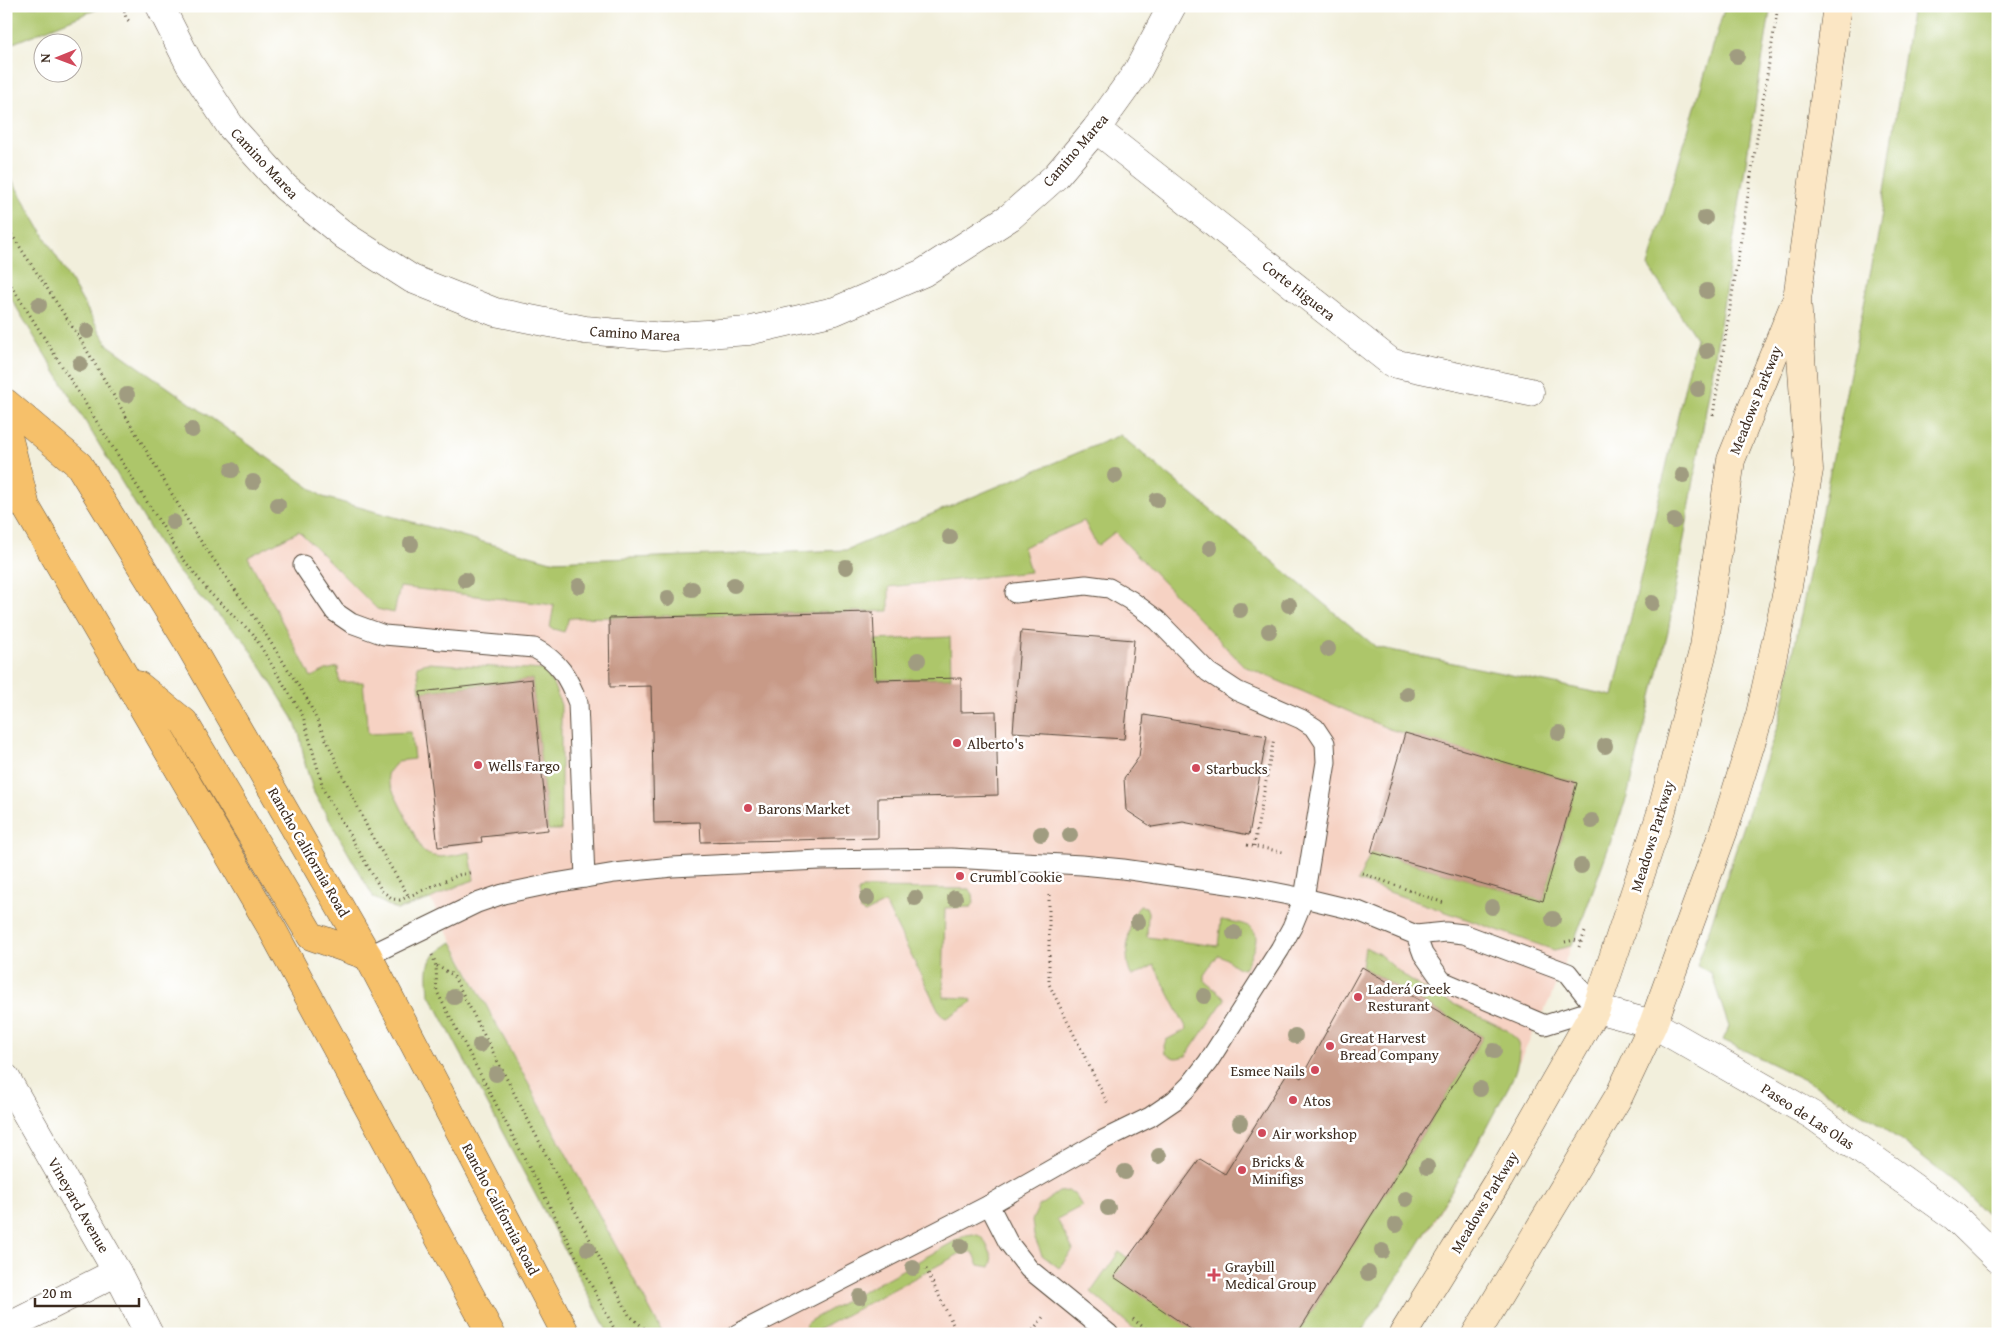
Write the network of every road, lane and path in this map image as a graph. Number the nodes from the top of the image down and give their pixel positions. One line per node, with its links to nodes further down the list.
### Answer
1 (160, 6): 5 (street, Camino Marea)
2 (1172, 6): 5 (street, Camino Marea)
3 (1778, 6): 11 (path)
4 (1837, 6): 8 (main road, Meadows Parkway)
5 (1096, 129): 9 (street, Corte Higuera)
6 (6, 226): 21 (path)
7 (6, 277): 23 (path)
8 (1797, 299): 30 (main road, Meadows Parkway); 31 (main road, Meadows Parkway)
9 (1530, 392)
10 (6, 403): 27 (main road, Rancho California Road)
11 (1712, 416)
12 (6, 428): 15 (main road)
13 (303, 565): 19 (lane)
14 (1015, 593): 16 (lane)
15 (125, 675): 27 (main road); 41 (main road)
16 (1281, 710): 17 (path); 22 (lane)
17 (1254, 846)
18 (473, 872): 21 (path)
19 (585, 878): 22 (lane); 25 (lane)
20 (1049, 895): 33 (path)
21 (409, 897): 23 (path)
22 (1304, 898): 26 (lane); 34 (lane)
23 (400, 900): 25 (path)
24 (1588, 924): 29 (path)
25 (419, 930): 27 (lane); 28 (path)
26 (1416, 935): 29 (lane); 30 (lane)
27 (368, 956): 42 (main road, Rancho California Road)
28 (437, 966): 43 (path); 44 (path)
29 (1568, 973): 30 (lane)
30 (1596, 1010): 31 (street, Paseo de Las Olas); 47 (main road, Meadows Parkway)
31 (1653, 1024): 35 (street, Paseo de Las Olas); 48 (main road, Meadows Parkway)
32 (6, 1078): 37 (street, Vineyard Avenue)
33 (1110, 1108)
34 (989, 1205): 45 (lane); 46 (lane)
35 (1998, 1259)
36 (924, 1266): 39 (path)
37 (117, 1272): 38 (street); 40 (street, Vineyard Avenue)
38 (6, 1328)
39 (958, 1333)
40 (149, 1334)
41 (491, 1334)
42 (566, 1334)
43 (617, 1334)
44 (646, 1334)
45 (738, 1334)
46 (1109, 1334)
47 (1403, 1334)
48 (1476, 1334)

